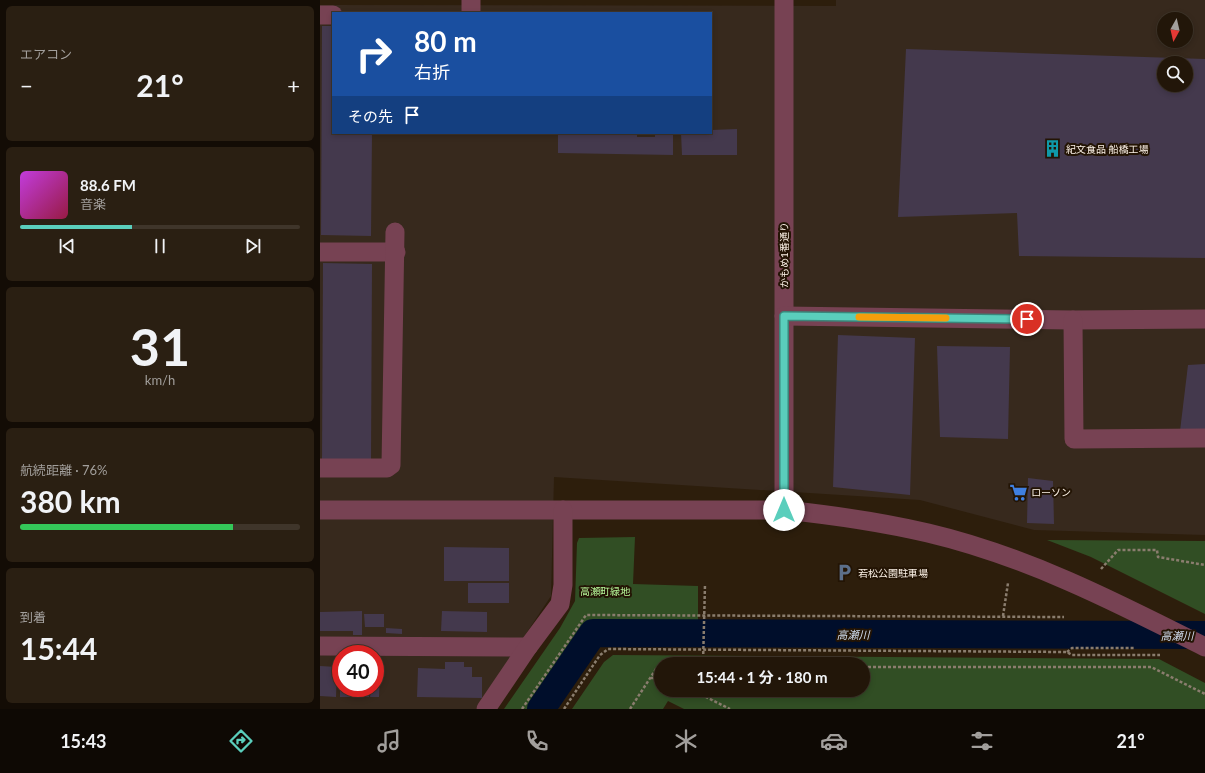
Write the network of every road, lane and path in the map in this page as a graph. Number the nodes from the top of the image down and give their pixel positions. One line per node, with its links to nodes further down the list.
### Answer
1 (471, 0): 3 (street)
2 (784, 0): 9 (street, かもめ1番通り)
3 (471, 12)
4 (320, 15): 5 (street)
5 (332, 15)
6 (395, 232): 8 (street)
7 (320, 252): 8 (street)
8 (396, 252): 13 (street)
9 (784, 316): 11 (street); 16 (street, かもめ1番通り)
10 (1205, 319): 11 (street)
11 (1073, 320): 12 (street)
12 (1205, 438)
13 (320, 468)
14 (320, 510): 15 (street)
15 (563, 510): 16 (street); 25 (street)
16 (784, 510): 26 (street)
17 (1205, 565): 18 (path)
18 (1101, 569)
19 (1008, 583): 22 (path)
20 (705, 584): 21 (path)
21 (704, 614): 22 (path); 28 (path); 40 (path)
22 (1003, 616): 23 (path)
23 (1064, 617)
24 (320, 646): 25 (street)
25 (528, 647): 39 (street)
26 (1205, 647)
27 (1134, 648): 29 (path)
28 (703, 650): 29 (path); 31 (path); 41 (path)
29 (1067, 652): 30 (path)
30 (1160, 654)
31 (703, 657)
32 (870, 667): 35 (path)
33 (654, 673): 34 (path)
34 (651, 678): 42 (path)
35 (1205, 694)
36 (707, 697): 38 (path)
37 (712, 697): 38 (path)
38 (713, 700): 43 (path)
39 (486, 709)
40 (522, 709)
41 (564, 709)
42 (630, 709)
43 (730, 709)

